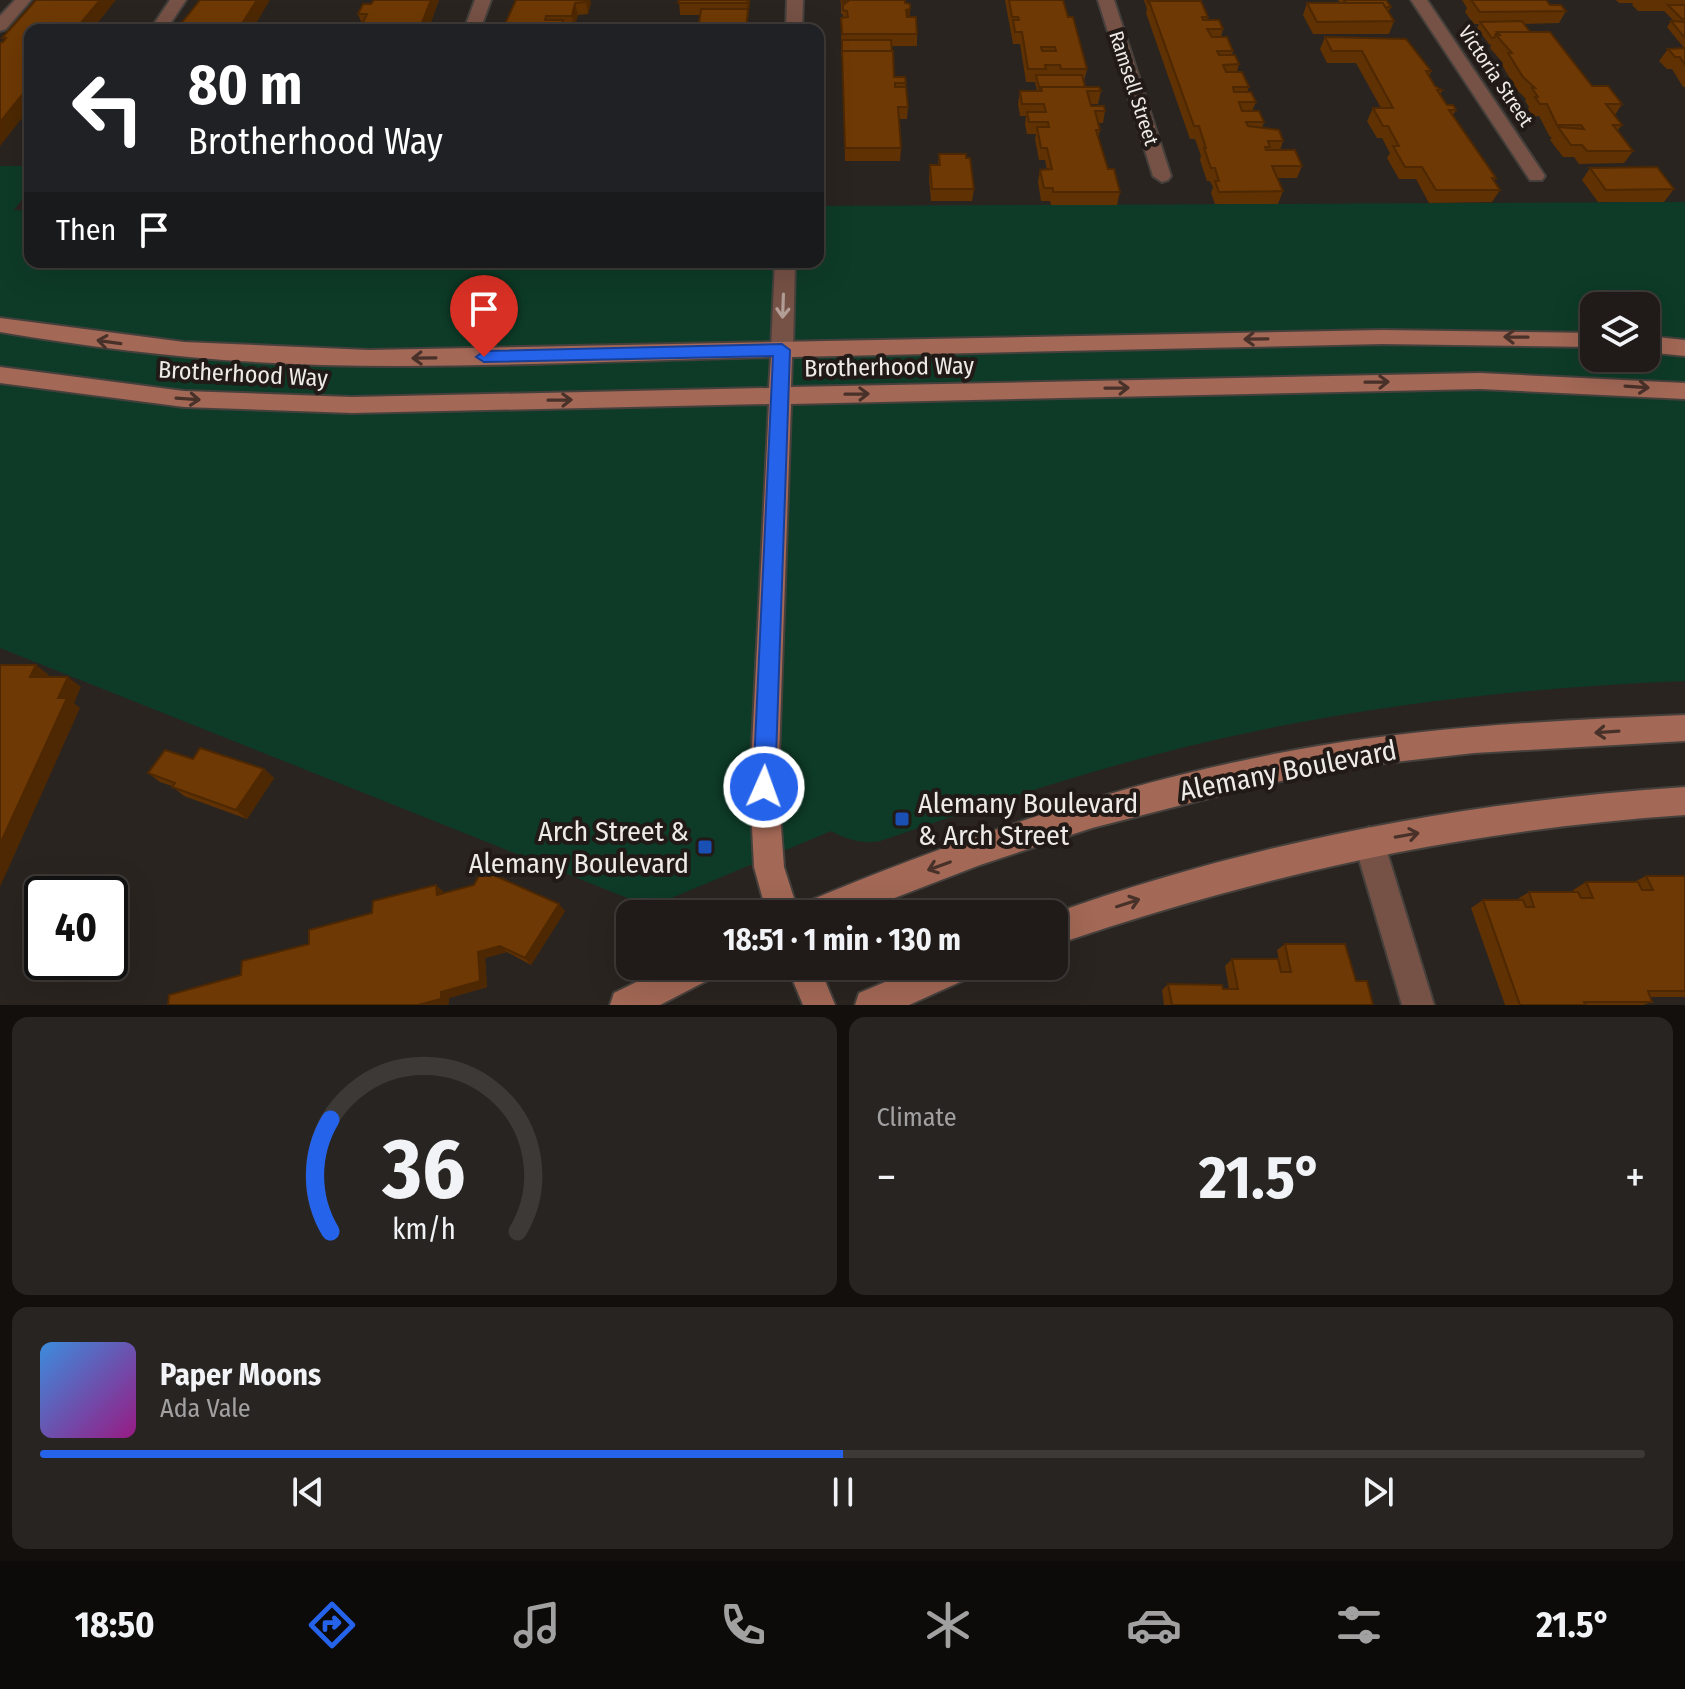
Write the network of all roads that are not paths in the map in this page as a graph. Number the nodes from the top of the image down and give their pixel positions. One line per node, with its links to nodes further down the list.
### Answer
1 (23, 0): 10 (street)
2 (178, 0): 7 (street)
3 (483, 0): 8 (street)
4 (795, 0): 9 (street)
5 (1106, 0): 11 (street, Ramsell Street)
6 (1419, 0): 12 (street, Victoria Street)
7 (162, 24)
8 (474, 24)
9 (794, 24)
10 (0, 26)
11 (1162, 176)
12 (1536, 176)
13 (785, 268): 18 (street, one-way to 18)
14 (0, 325): 18 (main road, Brotherhood Way, one-way to 14)
15 (1580, 340): 18 (main road, Brotherhood Way, one-way to 18)
16 (1660, 345): 17 (main road)
17 (1685, 348)
18 (782, 350): 21 (main road)
19 (0, 375): 21 (main road, Brotherhood Way, one-way to 21)
20 (1685, 391): 21 (main road, Brotherhood Way, one-way to 20)
21 (780, 395): 25 (main road)
22 (1685, 728): 26 (main road, Alemany Boulevard, one-way to 26)
23 (1685, 801): 24 (main road, one-way to 23)
24 (1369, 842): 27 (main road, one-way to 24); 34 (street)
25 (779, 900)
26 (852, 900)
27 (1068, 924)
28 (675, 980): 31 (main road)
29 (809, 980): 32 (main road)
30 (928, 980): 33 (main road)
31 (626, 1005)
32 (819, 1005)
33 (871, 1005)
34 (1418, 1005)

